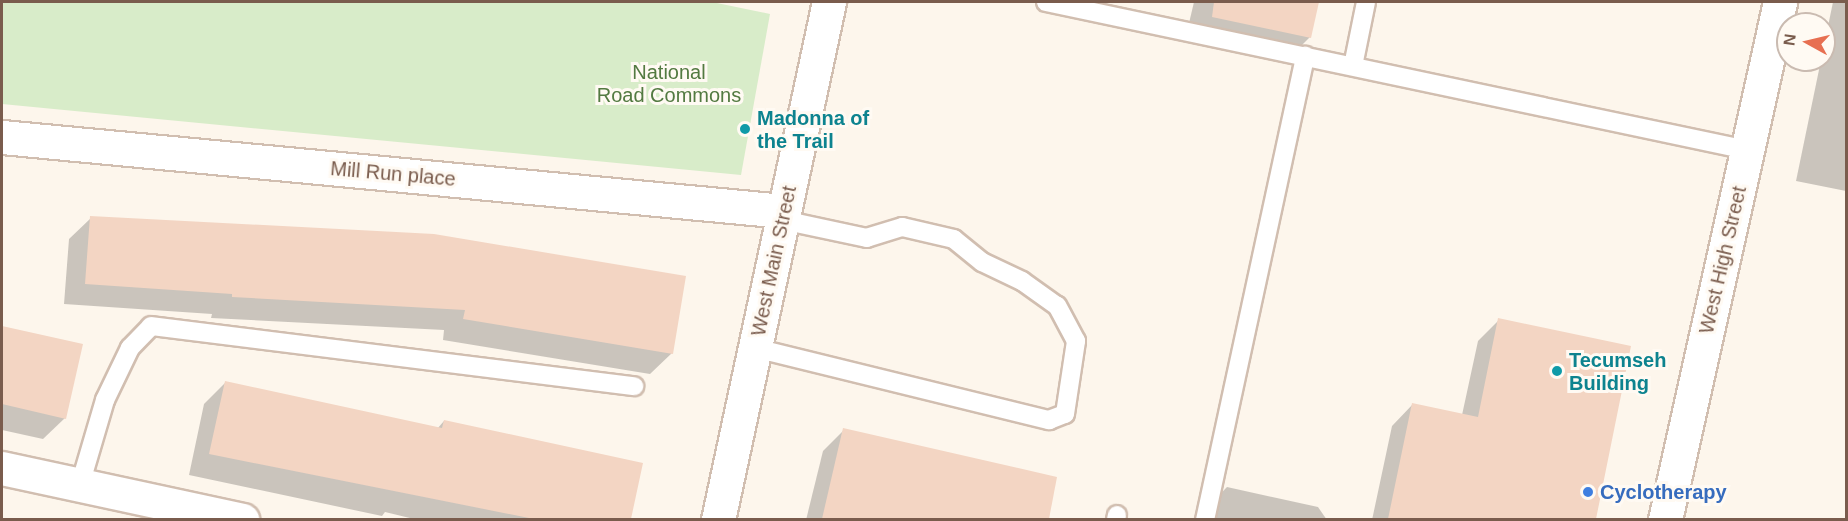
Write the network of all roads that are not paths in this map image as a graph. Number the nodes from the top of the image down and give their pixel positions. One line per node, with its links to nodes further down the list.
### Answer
1 (829, 2): 9 (street, West Main Street)
2 (1046, 2): 5 (lane)
3 (1366, 2): 6 (lane)
4 (1780, 2): 8 (street, West High Street)
5 (1305, 56): 6 (lane); 16 (lane)
6 (1353, 66): 8 (lane)
7 (2, 137): 9 (street, Mill Run place)
8 (1747, 150): 17 (street, West High Street)
9 (783, 216): 10 (street, West Main Street); 10 (lane)
10 (755, 348): 15 (street, West Main Street)
11 (634, 386): 13 (lane)
12 (2, 468): 13 (street)
13 (80, 485): 14 (street)
14 (242, 519)
15 (718, 519)
16 (1205, 519)
17 (1665, 519)

